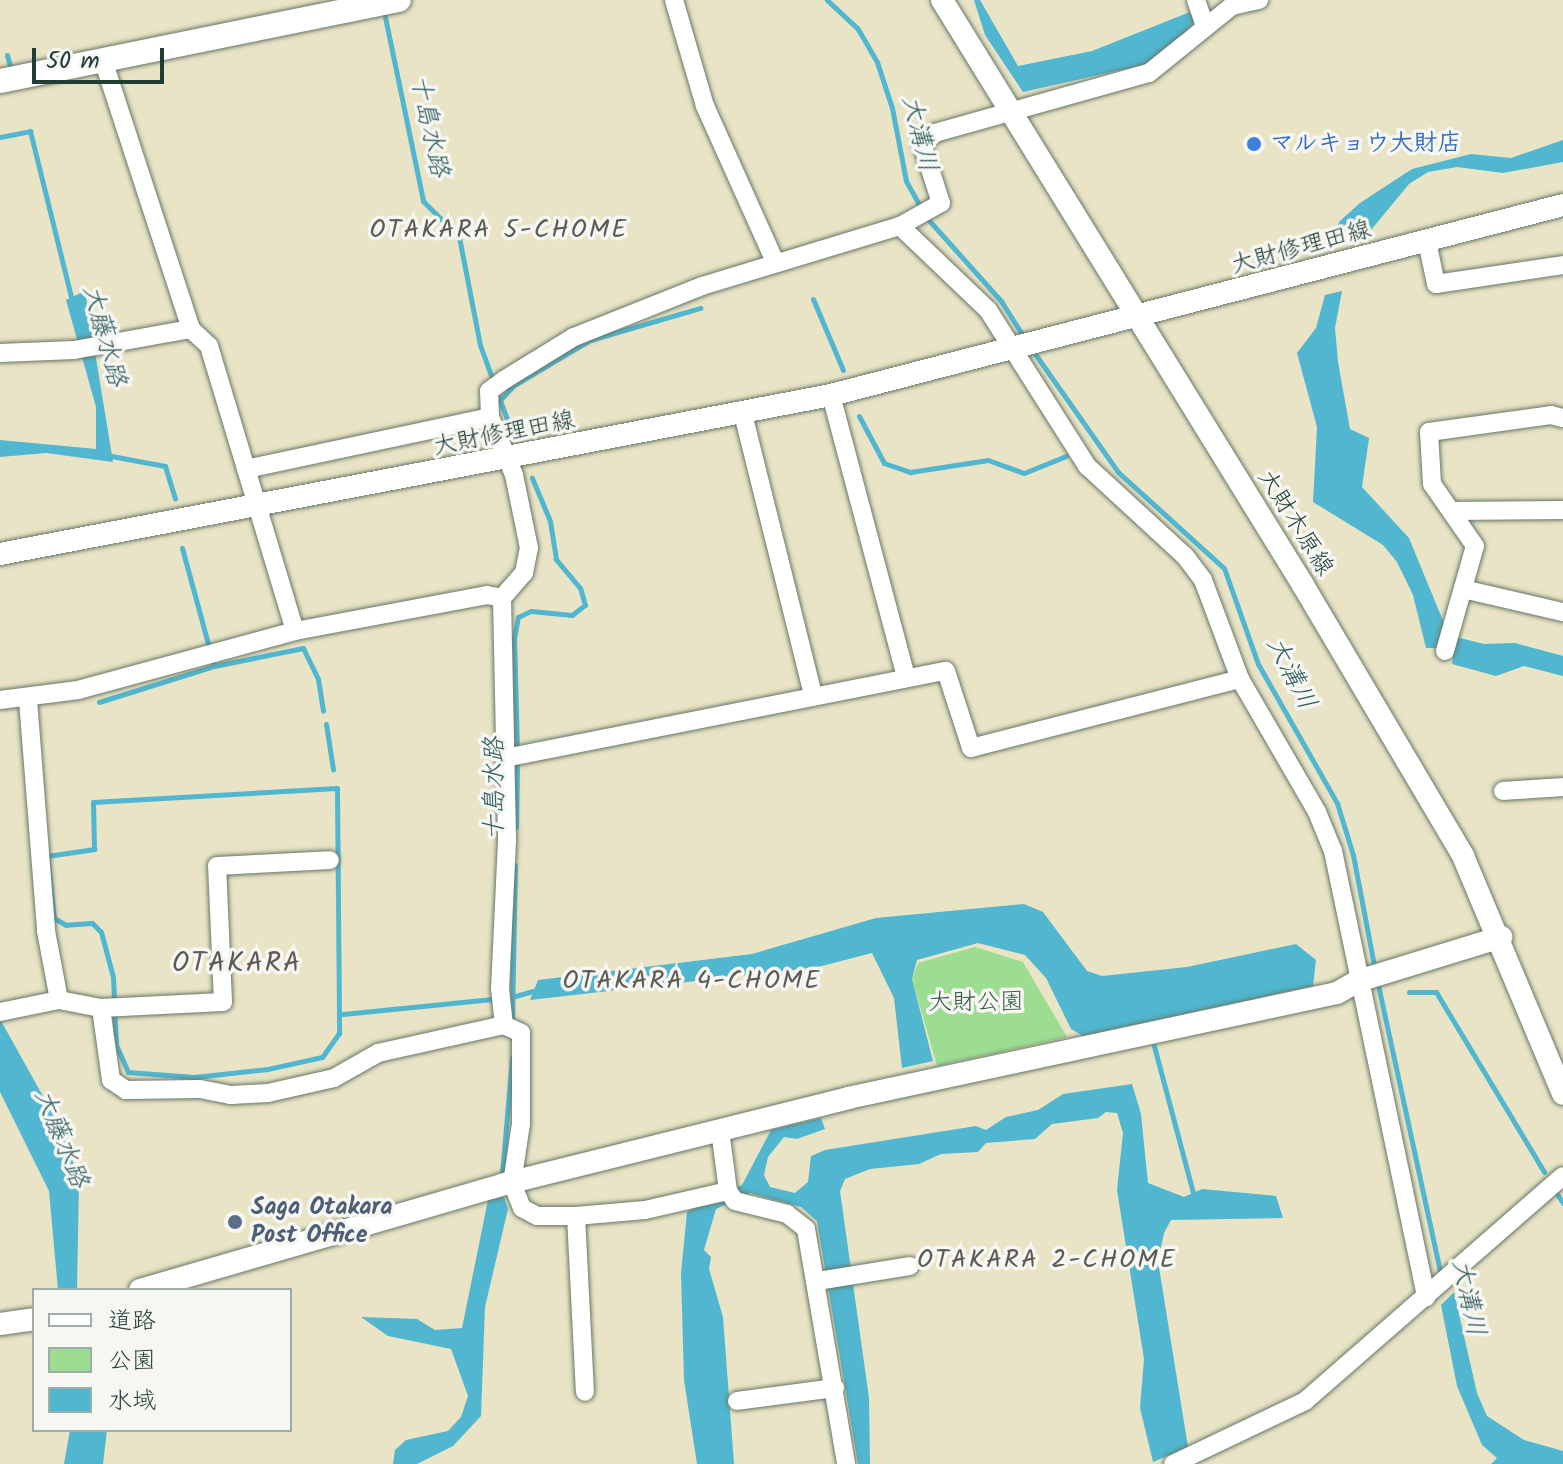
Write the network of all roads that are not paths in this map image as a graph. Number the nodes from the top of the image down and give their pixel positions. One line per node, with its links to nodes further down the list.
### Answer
1 (399, 0): 7 (main road)
2 (674, 0): 13 (street)
3 (942, 0): 9 (street, 大財木原線)
4 (1196, 0): 6 (street)
5 (1259, 0): 6 (street)
6 (1205, 26): 9 (street)
7 (103, 60): 8 (main road); 16 (street)
8 (0, 81)
9 (1007, 110): 11 (street); 15 (street, 大財木原線)
10 (1563, 205): 12 (street, 大財修理田線)
11 (900, 226): 13 (street); 17 (street)
12 (1427, 241): 14 (street); 15 (street, 大財修理田線)
13 (775, 262): 21 (street)
14 (1563, 265)
15 (1137, 318): 17 (street, 大財修理田線); 43 (street, 大財木原線)
16 (191, 329): 18 (street); 24 (street)
17 (1013, 349): 19 (street, 大財修理田線); 35 (street)
18 (0, 353)
19 (831, 395): 20 (street, 大財修理田線); 34 (street)
20 (743, 414): 23 (street, 大財修理田線); 36 (street)
21 (490, 417): 23 (street); 24 (street)
22 (1563, 418): 27 (street)
23 (509, 460): 25 (street, 大財修理田線); 30 (street)
24 (246, 469): 25 (street)
25 (258, 506): 28 (street, 大財修理田線); 32 (street)
26 (1563, 510): 27 (street)
27 (1451, 511): 29 (street)
28 (0, 554)
29 (1463, 589): 31 (street); 33 (street)
30 (502, 598): 32 (street); 39 (street)
31 (1563, 612)
32 (295, 631): 38 (street)
33 (1445, 651)
34 (906, 677): 35 (street); 36 (street)
35 (1240, 679): 44 (street)
36 (813, 695): 39 (street)
37 (0, 700): 38 (street)
38 (28, 700): 45 (street)
39 (505, 758): 48 (street)
40 (1563, 787): 41 (street)
41 (1503, 791)
42 (330, 860): 46 (street)
43 (1501, 937): 44 (street); 49 (street, 大財木原線)
44 (1358, 981): 50 (street); 58 (street)
45 (59, 1000): 46 (street); 47 (street)
46 (110, 1007): 48 (street)
47 (1, 1012)
48 (504, 1025): 52 (street)
49 (1563, 1094)
50 (720, 1130): 52 (street); 53 (street)
51 (1563, 1176): 58 (street)
52 (512, 1183): 54 (street); 57 (street)
53 (732, 1196): 54 (street); 56 (street)
54 (576, 1216): 62 (street)
55 (910, 1266): 56 (street)
56 (822, 1280): 61 (street)
57 (147, 1288)
58 (1426, 1297): 64 (street)
59 (32, 1319): 60 (street)
60 (0, 1324)
61 (835, 1388): 63 (street); 65 (street)
62 (585, 1392)
63 (737, 1401)
64 (1182, 1461)
65 (846, 1464)

